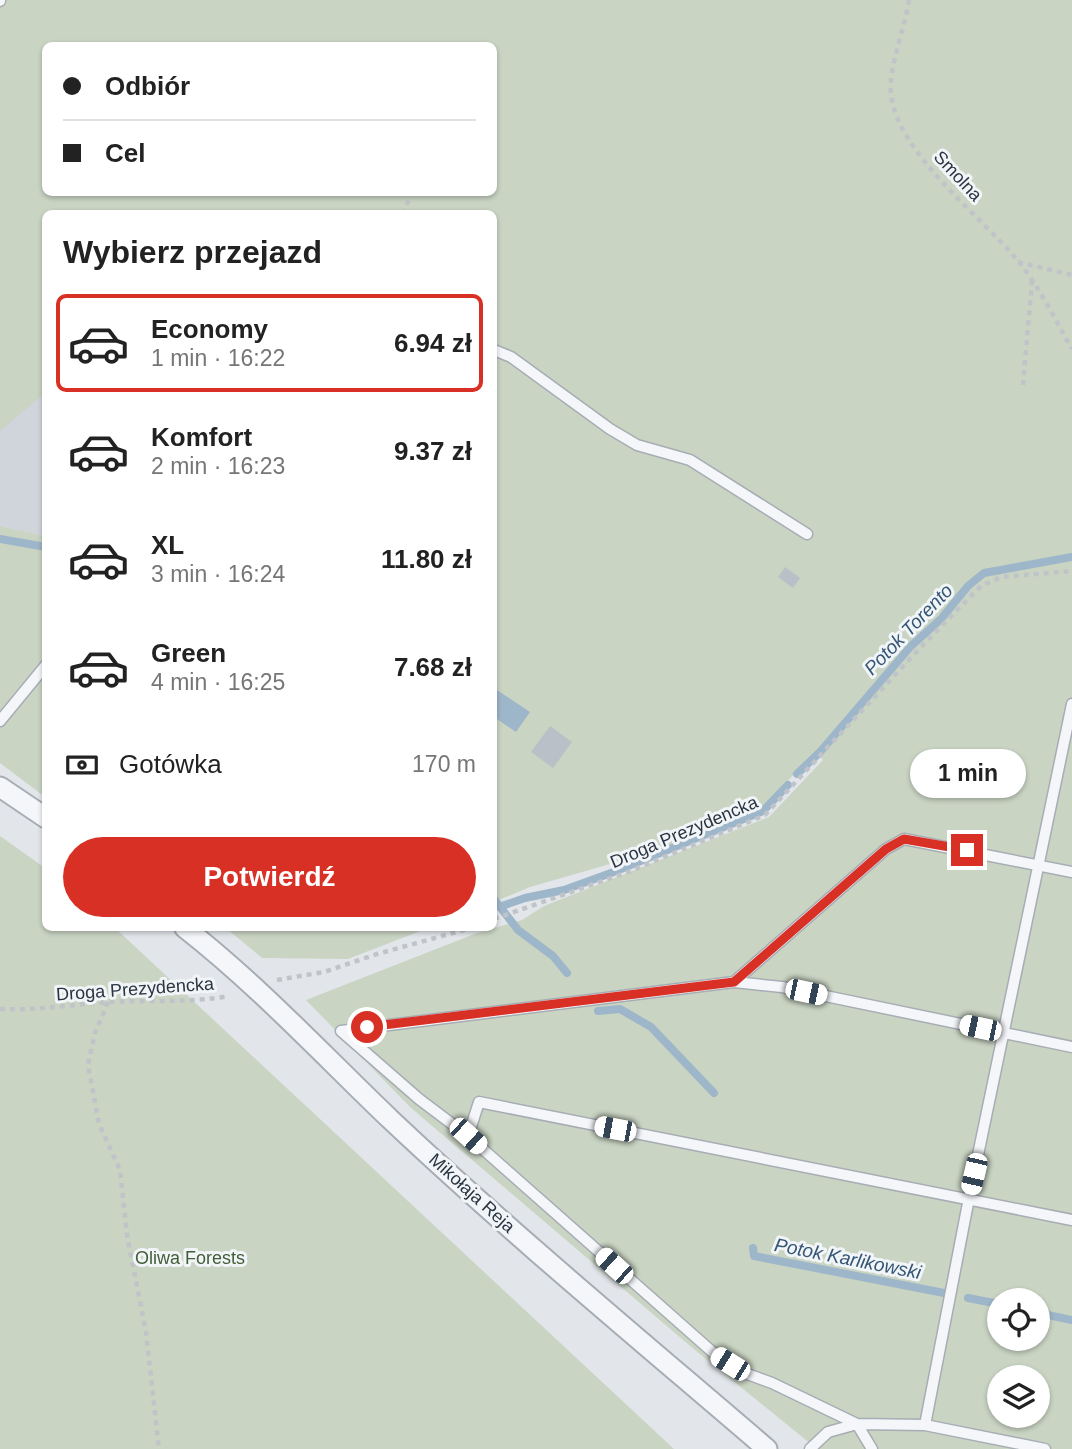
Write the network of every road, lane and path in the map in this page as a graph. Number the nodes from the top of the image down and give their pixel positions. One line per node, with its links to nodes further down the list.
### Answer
1 (909, 0): 2 (path, Smolna)
2 (1018, 262): 3 (path); 4 (path, Smolna)
3 (1072, 275)
4 (1032, 280): 5 (path, Smolna); 7 (path)
5 (1072, 349)
6 (497, 351): 8 (lane)
7 (1023, 385)
8 (807, 534)
9 (1072, 571): 17 (path, Droga Prezydencka)
10 (42, 670): 12 (lane)
11 (1072, 704): 15 (lane)
12 (0, 721)
13 (0, 787): 14 (street)
14 (42, 815)
15 (1038, 865): 16 (lane); 20 (lane); 24 (lane)
16 (1072, 872)
17 (497, 918)
18 (188, 931): 21 (street, Mikołaja Reja)
19 (460, 931): 21 (path, Droga Prezydencka)
20 (734, 982): 24 (lane); 26 (lane)
21 (258, 991): 22 (path, Droga Prezydencka); 32 (street, Mikołaja Reja)
22 (108, 1003): 23 (path, Droga Prezydencka); 31 (path)
23 (0, 1009)
24 (1005, 1033): 25 (lane); 27 (lane)
25 (1072, 1047)
26 (468, 1136): 27 (lane); 29 (lane)
27 (969, 1198): 28 (lane); 30 (lane)
28 (1072, 1220)
29 (856, 1424): 30 (lane); 33 (lane); 34 (lane)
30 (925, 1425): 35 (lane)
31 (159, 1449)
32 (767, 1449)
33 (810, 1449)
34 (872, 1449)
35 (1045, 1449)

